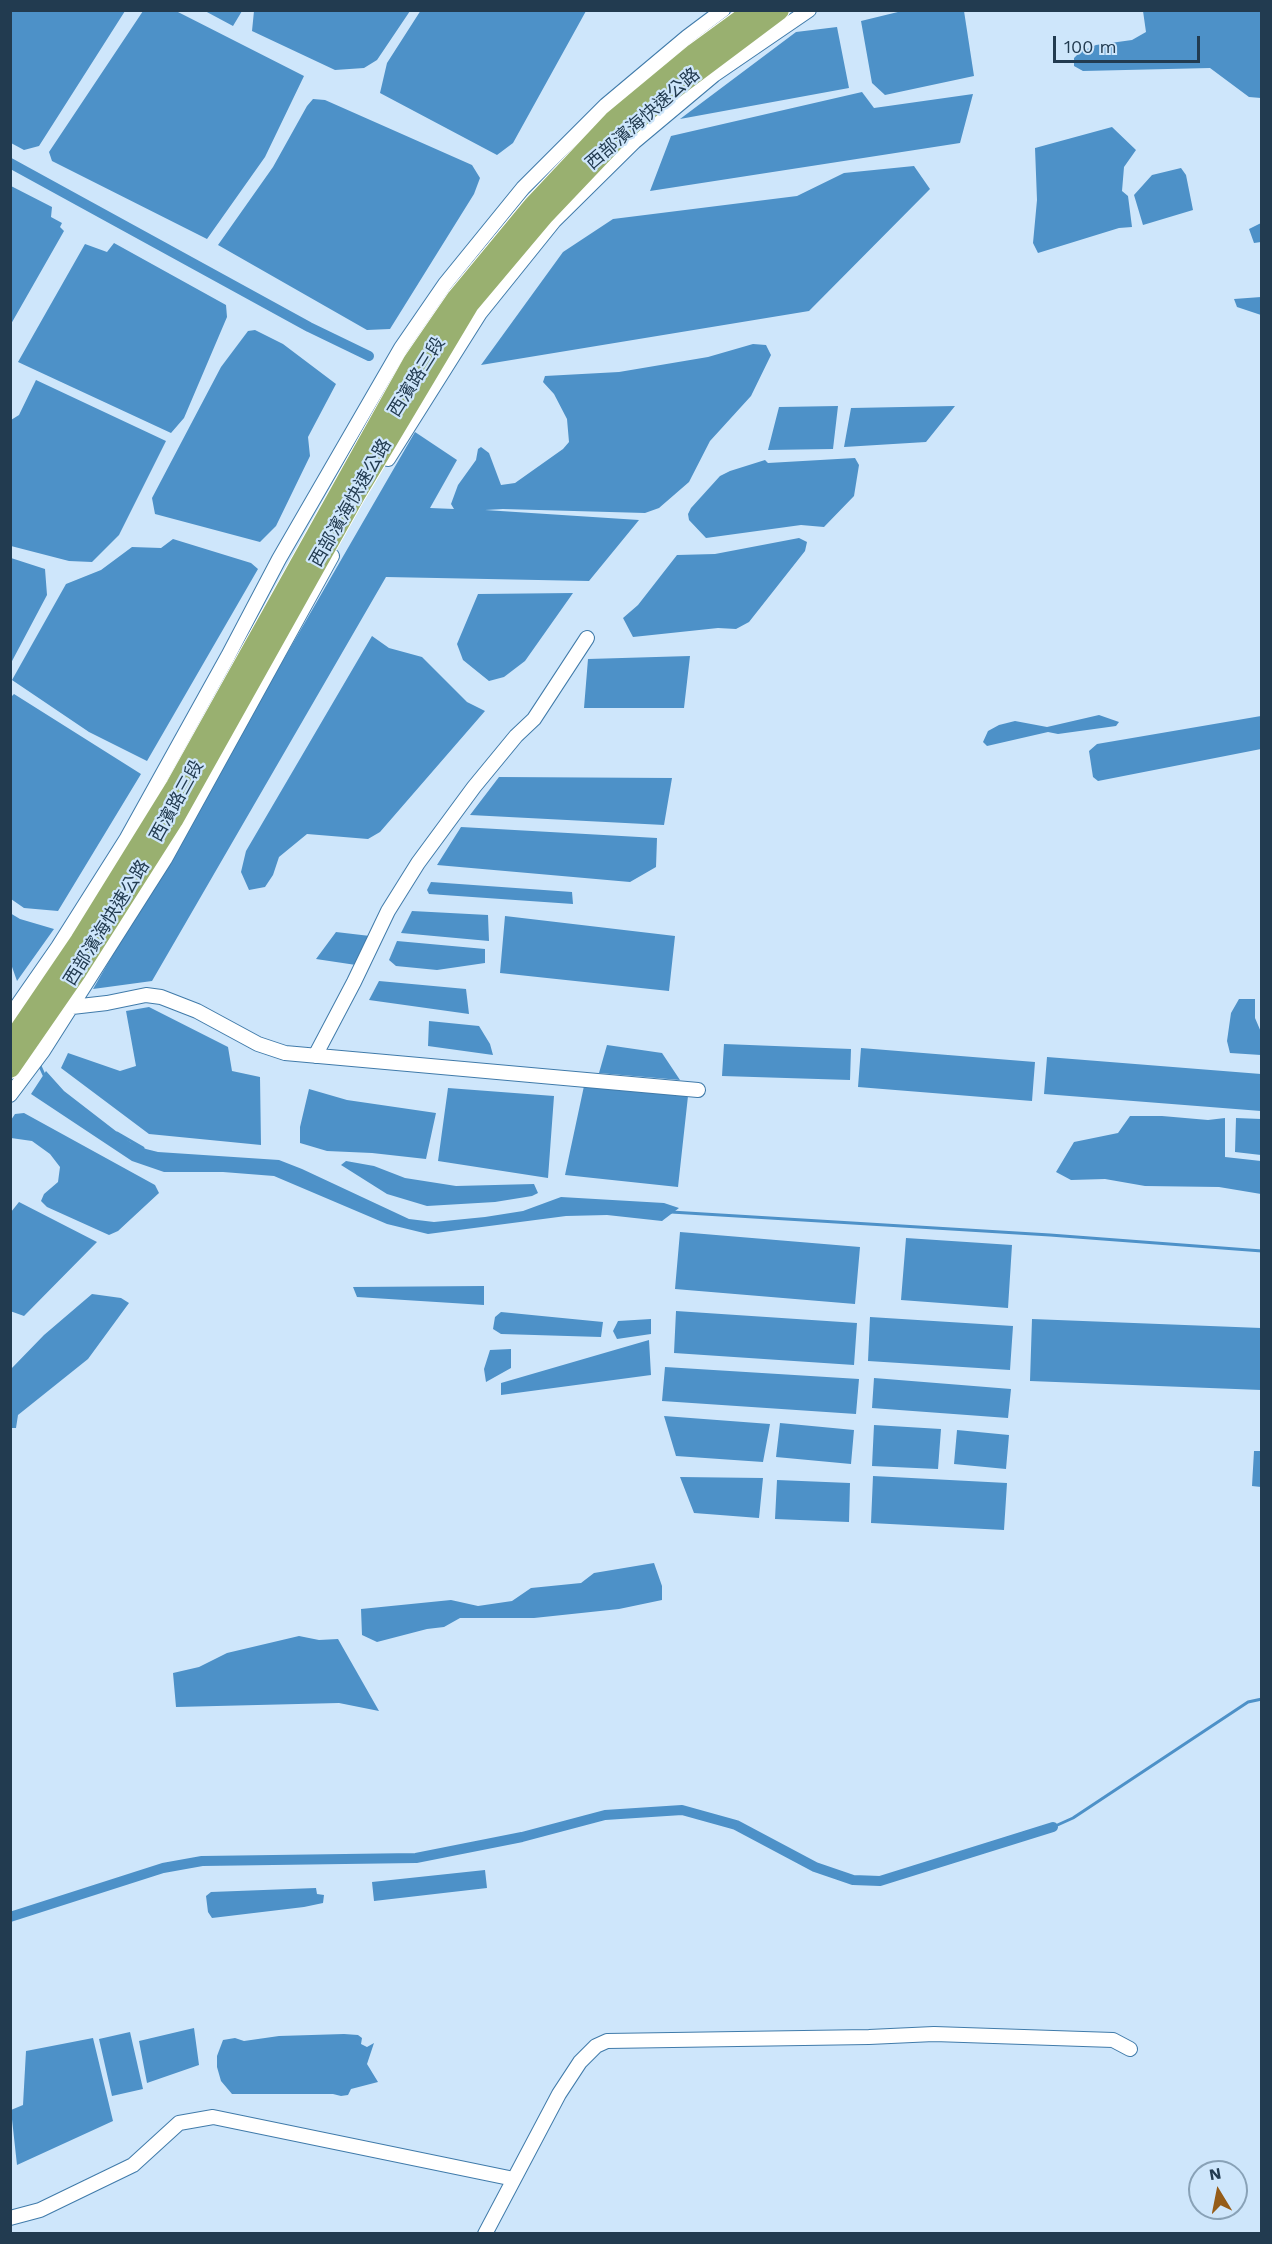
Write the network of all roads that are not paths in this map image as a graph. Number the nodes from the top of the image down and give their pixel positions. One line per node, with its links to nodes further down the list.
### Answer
1 (723, 10): 7 (street, 西濱路三段)
2 (754, 10): 7 (highway, 西部濱海快速公路)
3 (779, 10): 7 (highway, 西部濱海快速公路)
4 (809, 10): 6 (street, 西濱路三段)
5 (587, 638): 9 (street)
6 (72, 1007): 7 (street, 西濱路三段); 9 (street)
7 (27, 1025): 8 (highway, 西部濱海快速公路); 10 (highway, 西部濱海快速公路)
8 (10, 1044)
9 (315, 1056): 11 (street)
10 (15, 1072): 12 (street)
11 (698, 1090)
12 (10, 1095)
13 (1130, 2049): 14 (street)
14 (514, 2179): 15 (street); 16 (street)
15 (10, 2218)
16 (485, 2234)

